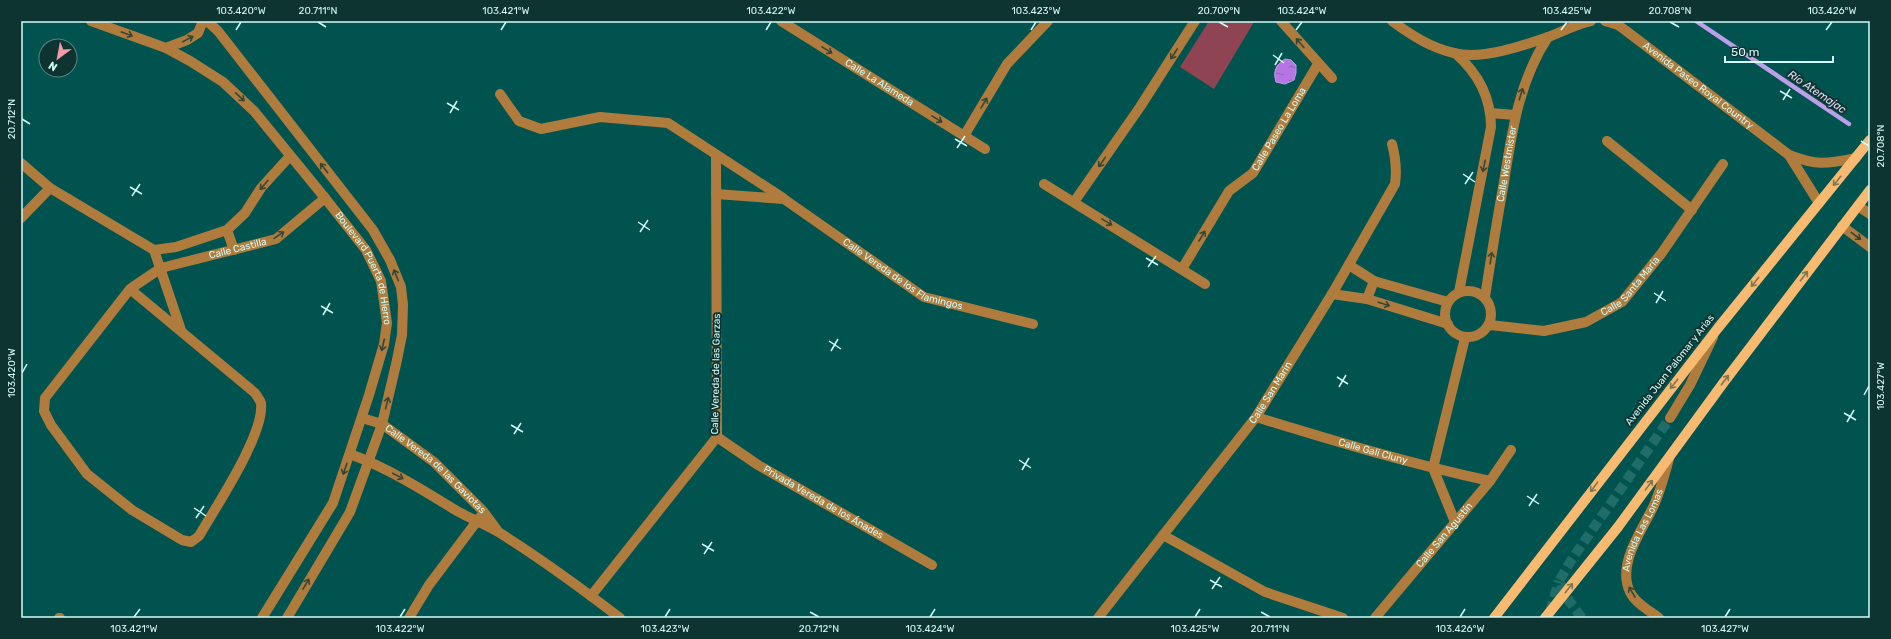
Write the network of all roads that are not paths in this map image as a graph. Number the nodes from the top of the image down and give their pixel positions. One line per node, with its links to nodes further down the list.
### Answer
1 (91, 21): 13 (street, Boulevard Puerta de Hierro, one-way to 13)
2 (203, 21): 13 (street, one-way to 2)
3 (207, 21): 68 (street, Boulevard Puerta de Hierro, one-way to 3)
4 (781, 21): 11 (street, Calle La Alameda)
5 (1048, 21): 20 (street, one-way to 5)
6 (1195, 21): 37 (street, one-way to 37)
7 (1281, 21): 15 (street, one-way to 7)
8 (1392, 21): 14 (street)
9 (1591, 21): 12 (street)
10 (1605, 21): 25 (street, Avenida Paseo Royal Country)
11 (795, 25): 20 (street, Calle La Alameda, one-way to 20)
12 (1548, 37): 14 (street); 19 (street, Calle Westmister, one-way to 12)
13 (166, 48): 26 (street, Boulevard Puerta de Hierro, one-way to 26)
14 (1456, 54): 18 (street)
15 (1318, 64): 16 (street); 50 (street, Calle Paseo La Loma, one-way to 15)
16 (1332, 78)
17 (500, 94): 27 (street)
18 (1490, 113): 19 (street); 54 (street, one-way to 54)
19 (1515, 115): 56 (street, Calle Westmister, one-way to 19)
20 (964, 136): 24 (street, Calle La Alameda)
21 (1606, 140): 40 (street)
22 (1870, 140): 28 (main road, Avenida Juan Palomar y Arias)
23 (1392, 144): 48 (street, Calle San Marin)
24 (985, 149)
25 (1789, 155): 28 (street, Avenida Paseo Royal Country); 38 (street, Avenida Paseo Royal Country)
26 (290, 156): 35 (street, Boulevard Puerta de Hierro); 44 (street, Calle Castilla, one-way to 44)
27 (716, 156): 34 (street, Calle Vereda de las Garzas); 36 (street, Calle Vereda de los Flamingos)
28 (1856, 158): 38 (main road, Avenida Juan Palomar y Arias, one-way to 38)
29 (21, 163): 32 (street)
30 (1723, 164): 40 (street, Calle Santa María)
31 (1044, 184): 37 (street)
32 (50, 188): 42 (street); 46 (street)
33 (1870, 190): 39 (main road)
34 (716, 194): 36 (street); 69 (street, Calle Vereda de las Garzas)
35 (325, 198): 47 (street, Calle Castilla, one-way to 35); 66 (street, Boulevard Puerta de Hierro, one-way to 66)
36 (784, 199): 59 (street, Calle Vereda de los Flamingos)
37 (1074, 202): 50 (street, one-way to 50)
38 (1819, 203): 62 (main road, Avenida Juan Palomar y Arias, one-way to 62)
39 (1858, 206): 41 (street); 43 (main road)
40 (1692, 210): 61 (street, Calle Santa María)
41 (1870, 214)
42 (21, 218)
43 (1842, 226): 45 (street, one-way to 45); 72 (main road, one-way to 43)
44 (227, 230): 46 (street, Calle Castilla); 47 (street)
45 (1870, 247)
46 (154, 250): 49 (street)
47 (234, 250): 49 (street, Calle Castilla)
48 (1349, 266): 51 (street); 55 (street, Calle San Marin)
49 (161, 268): 53 (street); 63 (street)
50 (1182, 269): 52 (street)
51 (1374, 281): 57 (street); 58 (street)
52 (1205, 284)
53 (130, 289): 63 (street); 63 (street)
54 (1459, 292): 56 (street); 58 (street)
55 (1332, 294): 57 (street); 65 (street, Calle San Marin)
56 (1485, 296): 61 (street)
57 (1367, 299): 60 (street, one-way to 60)
58 (1448, 302): 60 (street)
59 (1033, 324)
60 (1448, 324): 64 (street)
61 (1490, 325): 64 (street)
62 (1718, 328): 67 (street); 90 (main road, Avenida Juan Palomar y Arias, one-way to 90)
63 (180, 330)
64 (1465, 338): 74 (street)
65 (1256, 417): 74 (street, Calle Gali Cluny); 80 (street, Calle San Marin)
66 (362, 418): 68 (street, Calle Vereda de las Gaviotas); 71 (street, Boulevard Puerta de Hierro)
67 (1670, 418)
68 (382, 424): 73 (street, Boulevard Puerta de Hierro); 76 (street, Calle Vereda de las Gaviotas)
69 (717, 437): 81 (street, Privada Vereda de los Ánades); 82 (street, Calle Vereda de las Garzas)
70 (1511, 450): 75 (street, Calle San Agustín)
71 (350, 454): 73 (street, Calle Vereda de las Gaviotas); 83 (street, Boulevard Puerta de Hierro, one-way to 83)
72 (1670, 455): 91 (main road, one-way to 72); 92 (street, Avenida Las Lomas, one-way to 72)
73 (370, 461): 77 (street, Calle Vereda de las Gaviotas, one-way to 77); 84 (street, Boulevard Puerta de Hierro, one-way to 73)
74 (1433, 468): 75 (street, Calle Gali Cluny); 78 (street)
75 (1490, 481): 78 (street, Calle San Agustín)
76 (483, 512): 77 (street); 79 (street, Calle Vereda de las Gaviotas)
77 (476, 522): 79 (street, Calle Vereda de las Gaviotas); 85 (street)
78 (1455, 522): 89 (street, Calle San Agustín)
79 (499, 532): 82 (street, Calle Vereda de las Gaviotas)
80 (1163, 535): 87 (street, Calle San Marin); 88 (street)
81 (932, 565)
82 (591, 596): 86 (street, Calle Vereda de las Gaviotas)
83 (262, 618)
84 (287, 618)
85 (409, 618)
86 (620, 618)
87 (1098, 618)
88 (1343, 618)
89 (1375, 618)
90 (1494, 618)
91 (1545, 618)
92 (1659, 618)

